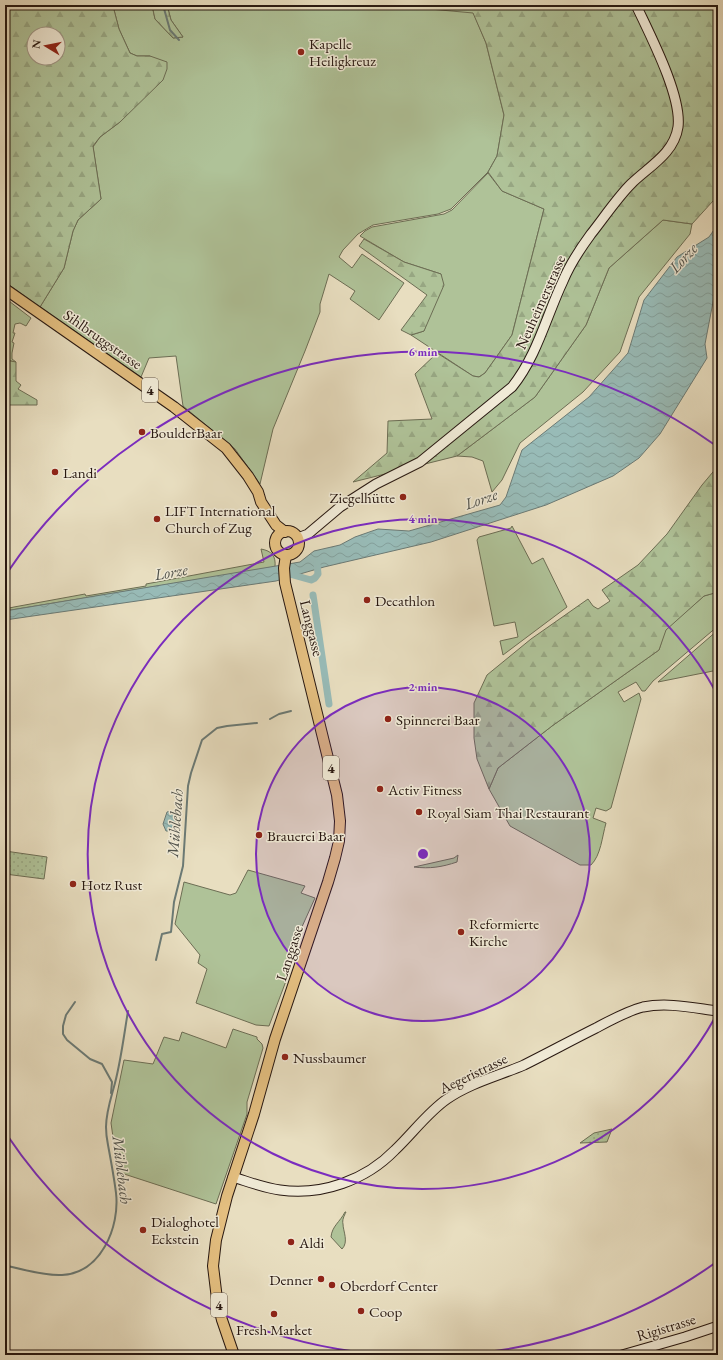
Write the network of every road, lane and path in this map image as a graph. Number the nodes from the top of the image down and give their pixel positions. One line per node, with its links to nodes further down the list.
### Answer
1 (636, 5): 4 (street, Neuheimerstrasse)
2 (5, 288): 3 (main road, Sihlbruggstrasse / 4)
3 (281, 534): 4 (main road); 5 (main road)
4 (298, 538): 5 (main road)
5 (285, 559): 7 (main road, Langgasse / 4)
6 (718, 1011): 7 (street, Aegeristrasse)
7 (233, 1177): 9 (main road, Langgasse / 4)
8 (718, 1326): 10 (street, Rigistrasse)
9 (234, 1355)
10 (622, 1355)

